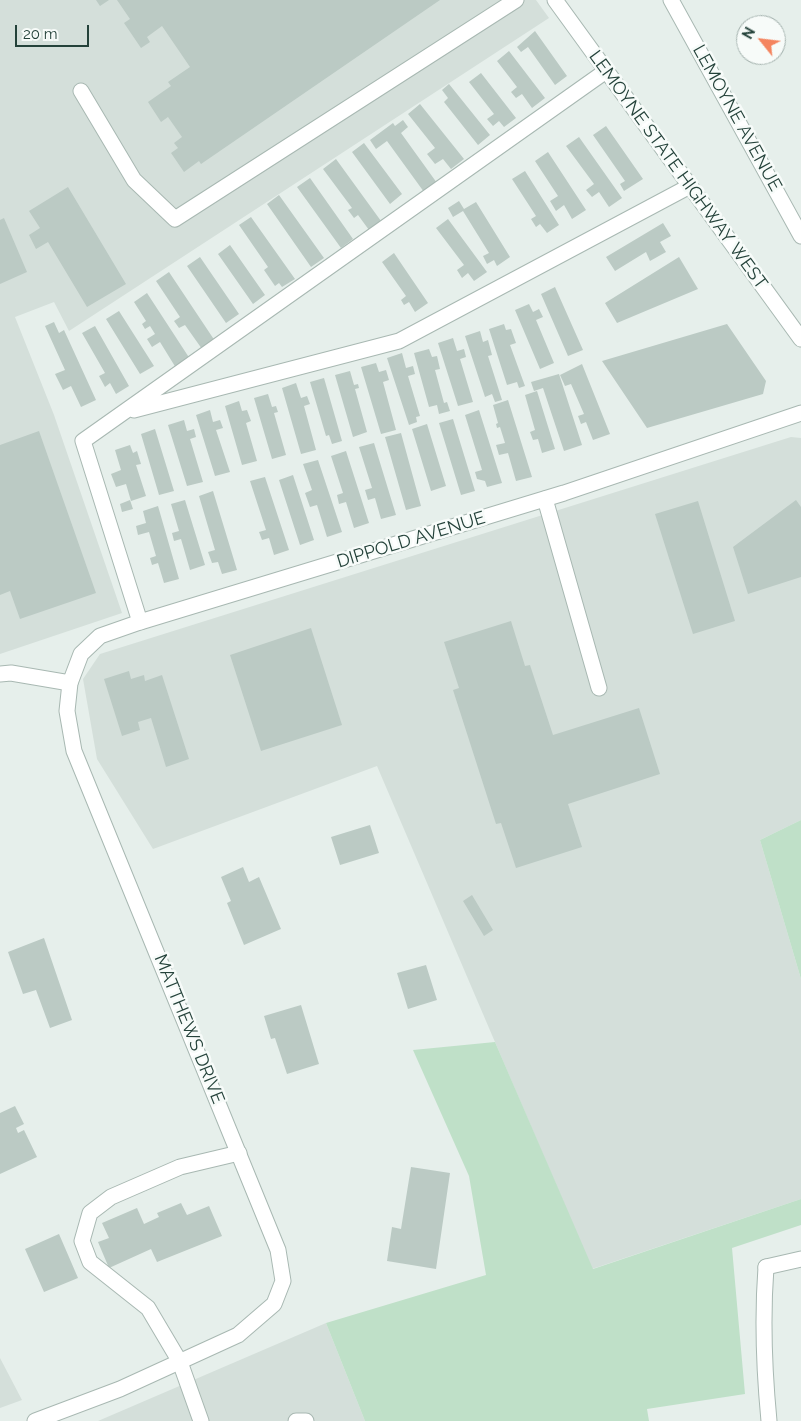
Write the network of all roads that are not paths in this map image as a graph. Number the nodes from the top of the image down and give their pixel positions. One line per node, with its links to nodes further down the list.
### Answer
1 (516, 0): 5 (street)
2 (555, 0): 4 (street, LEMOYNE STATE HIGHWAY WEST)
3 (671, 0): 7 (street, LEMOYNE AVENUE)
4 (606, 71): 6 (street, LEMOYNE STATE HIGHWAY WEST); 9 (street)
5 (81, 91)
6 (690, 186): 8 (street, LEMOYNE STATE HIGHWAY WEST); 9 (street)
7 (801, 236)
8 (801, 340)
9 (123, 413): 12 (street)
10 (799, 417): 11 (street, DIPPOLD AVENUE)
11 (546, 499): 12 (street, DIPPOLD AVENUE); 15 (street)
12 (140, 622): 14 (street, DIPPOLD AVENUE)
13 (0, 674): 14 (street)
14 (70, 682): 16 (street, DIPPOLD AVENUE)
15 (599, 688)
16 (67, 710): 17 (street, MATTHEWS DRIVE)
17 (239, 1153): 19 (street, MATTHEWS DRIVE); 19 (street)
18 (801, 1259): 24 (street)
19 (180, 1362): 20 (street, MATTHEWS DRIVE); 21 (street)
20 (35, 1421)
21 (202, 1421)
22 (296, 1421): 23 (street)
23 (306, 1421)
24 (769, 1421)

